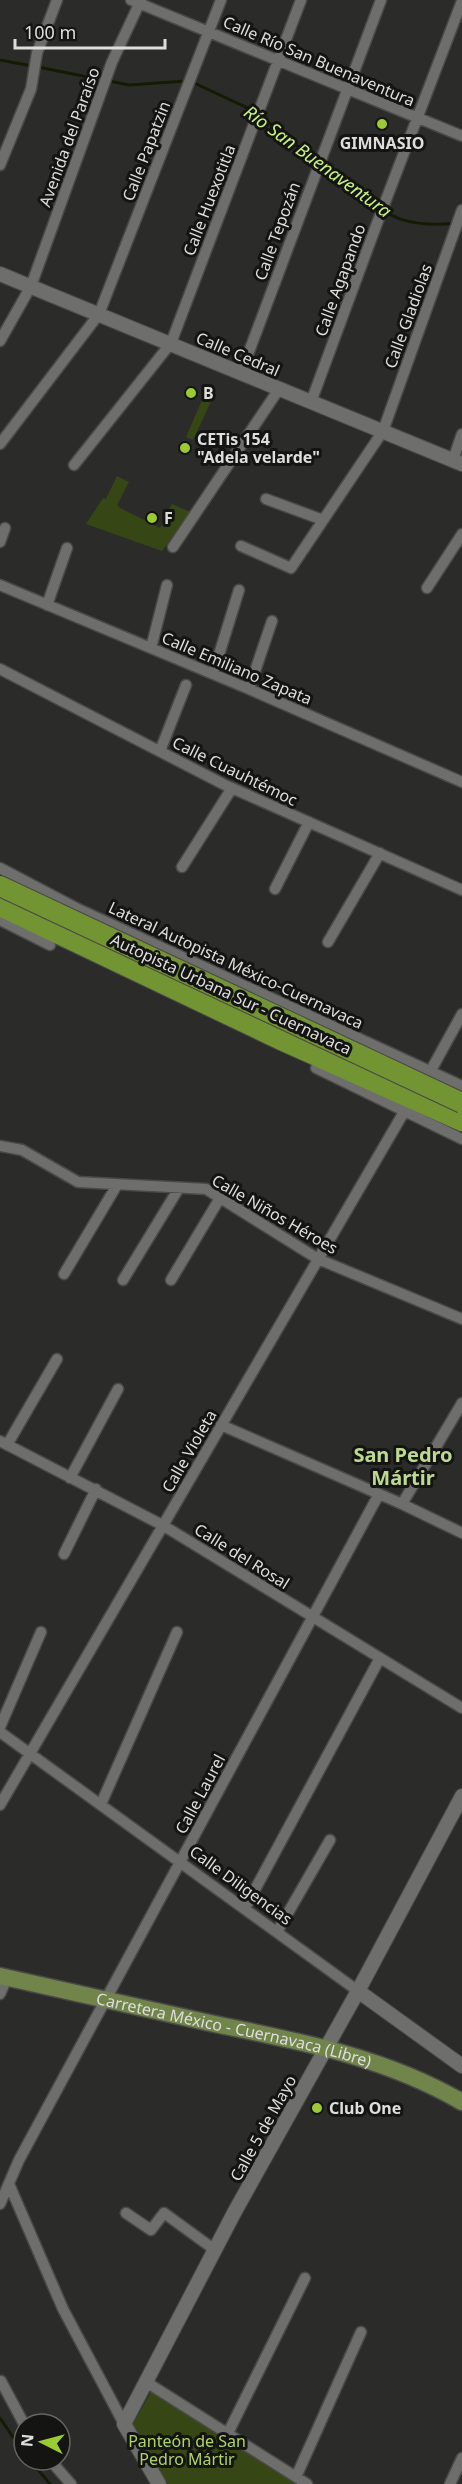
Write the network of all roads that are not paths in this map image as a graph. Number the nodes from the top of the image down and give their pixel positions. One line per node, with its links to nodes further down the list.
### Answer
1 (57, 0): 12 (street)
2 (221, 0): 7 (street, Calle Papatzin)
3 (301, 0): 8 (street, Calle Huexotitla)
4 (381, 0): 9 (street, Calle Tepozán)
5 (462, 0): 10 (street, Calle Agapando)
6 (138, 1): 7 (street, Calle Río San Buenaventura); 15 (street, Avenida del Paraíso)
7 (210, 31): 8 (street, Calle Río San Buenaventura); 16 (street, Calle Papatzin)
8 (278, 60): 9 (street, Calle Río San Buenaventura); 18 (street, Calle Huexotitla)
9 (347, 88): 10 (street, Calle Río San Buenaventura); 19 (street, Calle Tepozán)
10 (417, 118): 11 (street, Calle Río San Buenaventura); 21 (street, Calle Agapando)
11 (462, 136)
12 (0, 165)
13 (462, 210): 22 (street, Calle Gladiolas)
14 (0, 274): 15 (street, Calle Cedral)
15 (31, 286): 16 (street, Calle Cedral); 17 (street, Avenida del Paraíso)
16 (99, 314): 18 (street, Calle Cedral); 24 (street, Calle Papatzin)
17 (0, 341)
18 (171, 343): 19 (street, Calle Cedral); 26 (street, Calle Huexotitla)
19 (241, 373): 20 (street, Calle Cedral)
20 (279, 389): 21 (street, Calle Cedral); 33 (street)
21 (311, 402): 22 (street, Calle Cedral)
22 (382, 431): 25 (street, Calle Cedral); 28 (street, Calle Gladiolas)
23 (462, 434): 25 (street)
24 (0, 444)
25 (457, 462)
26 (74, 465)
27 (266, 500): 28 (street)
28 (323, 520): 32 (street, Calle Gladiolas)
29 (5, 528): 31 (street)
30 (462, 534): 37 (street)
31 (0, 542)
32 (241, 546)
33 (172, 547)
34 (67, 548): 39 (street)
35 (0, 585): 39 (street, Calle Emiliano Zapata)
36 (167, 585): 41 (street)
37 (427, 588)
38 (239, 590): 43 (street)
39 (47, 605): 41 (street, Calle Emiliano Zapata)
40 (272, 621): 45 (street)
41 (152, 648): 43 (street, Calle Emiliano Zapata)
42 (0, 669): 46 (street, Calle Cuauhtémoc)
43 (213, 674): 45 (street, Calle Emiliano Zapata)
44 (186, 685): 46 (street)
45 (249, 689): 47 (street, Calle Emiliano Zapata)
46 (160, 752): 48 (street, Calle Cuauhtémoc)
47 (462, 782)
48 (232, 788): 49 (street, Calle Cuauhtémoc); 51 (street)
49 (309, 822): 50 (street, Calle Cuauhtémoc); 54 (street)
50 (380, 853): 55 (street, Calle Cuauhtémoc); 60 (street)
51 (182, 867)
52 (0, 868): 58 (street, Lateral Autopista México-Cuernavaca)
53 (0, 887): 58 (highway); 67 (highway, Autopista Urbana Sur - Cuernavaca, bridge)
54 (275, 889)
55 (462, 890)
56 (0, 899): 68 (highway, Autopista Urbana Sur - Cuernavaca)
57 (0, 906): 63 (highway)
58 (72, 914): 65 (street, Lateral Autopista México-Cuernavaca); 67 (highway)
59 (0, 920): 61 (street)
60 (328, 942)
61 (51, 945)
62 (462, 1014): 65 (street)
63 (279, 1039): 64 (highway); 70 (highway)
64 (316, 1068): 69 (street)
65 (430, 1072): 66 (street, Lateral Autopista México-Cuernavaca)
66 (462, 1086)
67 (462, 1103)
68 (462, 1111)
69 (404, 1112): 71 (street); 76 (street, Calle Violeta)
70 (462, 1121)
71 (462, 1139)
72 (0, 1146): 73 (street, Calle Niños Héroes)
73 (117, 1185): 74 (street, Calle Niños Héroes); 77 (street)
74 (179, 1188): 75 (street, Calle Niños Héroes); 78 (street)
75 (220, 1198): 76 (street, Calle Niños Héroes); 79 (street)
76 (318, 1259): 80 (street, Calle Niños Héroes); 84 (street, Calle Violeta)
77 (64, 1274)
78 (123, 1280)
79 (171, 1280)
80 (462, 1319)
81 (57, 1359): 85 (street)
82 (118, 1389): 86 (street)
83 (462, 1403): 89 (street)
84 (221, 1425): 88 (street); 90 (street, Calle Violeta)
85 (4, 1443): 86 (street, Calle del Rosal)
86 (70, 1478): 87 (street, Calle del Rosal)
87 (96, 1489): 90 (street, Calle del Rosal); 92 (street)
88 (379, 1494): 89 (street); 93 (street, Calle Laurel)
89 (402, 1504): 91 (street)
90 (164, 1526): 93 (street, Calle del Rosal); 100 (street, Calle Violeta)
91 (462, 1533)
92 (64, 1554)
93 (312, 1616): 96 (street, Calle del Rosal); 105 (street, Calle Laurel)
94 (41, 1632): 98 (street)
95 (177, 1632): 102 (street)
96 (380, 1658): 97 (street, Calle del Rosal); 106 (street)
97 (462, 1708)
98 (0, 1727)
99 (0, 1732): 100 (street, Calle Diligencias)
100 (30, 1753): 102 (street, Calle Diligencias); 103 (street, Calle Violeta)
101 (462, 1796): 109 (street, Calle 5 de Mayo)
102 (101, 1804): 105 (street, Calle Diligencias)
103 (0, 1805)
104 (330, 1840): 107 (street)
105 (181, 1862): 106 (street, Calle Diligencias); 111 (street, Calle Laurel)
106 (244, 1908): 107 (street, Calle Diligencias)
107 (277, 1932): 109 (street, Calle Diligencias)
108 (4, 1977): 110 (street); 111 (main road, Carretera México - Cuernavaca (Libre))
109 (358, 1991): 112 (street, Calle 5 de Mayo); 113 (street, Calle Diligencias)
110 (0, 1994)
111 (106, 2001): 112 (main road, Carretera México - Cuernavaca (Libre)); 115 (street, Calle Laurel)
112 (326, 2047): 114 (main road, Carretera México - Cuernavaca (Libre)); 118 (street, Calle 5 de Mayo)
113 (462, 2066)
114 (462, 2102)
115 (9, 2184): 116 (street, Calle Laurel); 124 (street)
116 (0, 2204)
117 (126, 2213): 118 (street)
118 (215, 2250): 122 (street, Calle 5 de Mayo)
119 (305, 2278): 125 (street)
120 (361, 2332): 128 (street)
121 (1, 2382): 123 (street)
122 (146, 2382): 124 (street, Calle 5 de Mayo); 125 (street)
123 (17, 2412)
124 (124, 2424): 130 (street)
125 (228, 2433): 128 (street)
126 (462, 2458): 132 (street)
127 (60, 2472): 129 (street)
128 (296, 2477): 131 (street)
129 (71, 2484)
130 (159, 2484)
131 (307, 2484)
132 (450, 2484)

